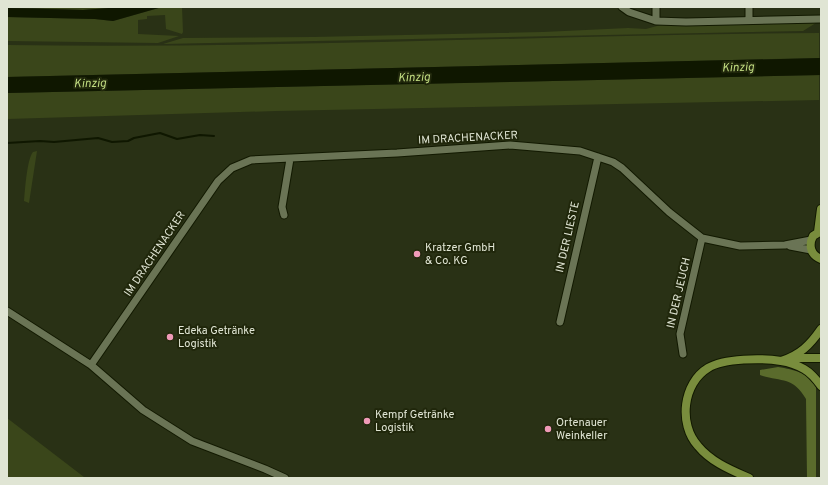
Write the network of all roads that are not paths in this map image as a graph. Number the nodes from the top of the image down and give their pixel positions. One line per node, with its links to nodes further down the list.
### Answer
1 (622, 7): 6 (street)
2 (656, 7): 6 (street)
3 (749, 7): 5 (street)
4 (821, 19): 5 (street)
5 (749, 20): 6 (street)
6 (656, 21)
7 (598, 157): 8 (street, IM DRACHENACKER); 12 (street, IM DRACHENACKER); 18 (street, IN DER LIESTE)
8 (290, 159): 10 (street); 24 (street, IM DRACHENACKER)
9 (821, 209): 11 (main road)
10 (284, 215)
11 (820, 232): 13 (main road)
12 (702, 238): 14 (street, IM DRACHENACKER); 20 (street, IN DER JEUCH)
13 (811, 240): 14 (street, IM DRACHENACKER); 15 (main road)
14 (786, 245): 15 (street, IM DRACHENACKER)
15 (811, 250): 16 (main road)
16 (820, 261)
17 (7, 311): 24 (street)
18 (560, 322)
19 (821, 329): 21 (main road)
20 (683, 354)
21 (790, 358): 22 (main road); 23 (main road)
22 (821, 358)
23 (780, 361): 25 (main road); 27 (main road)
24 (91, 365): 26 (street)
25 (821, 386)
26 (285, 478)
27 (750, 478)

